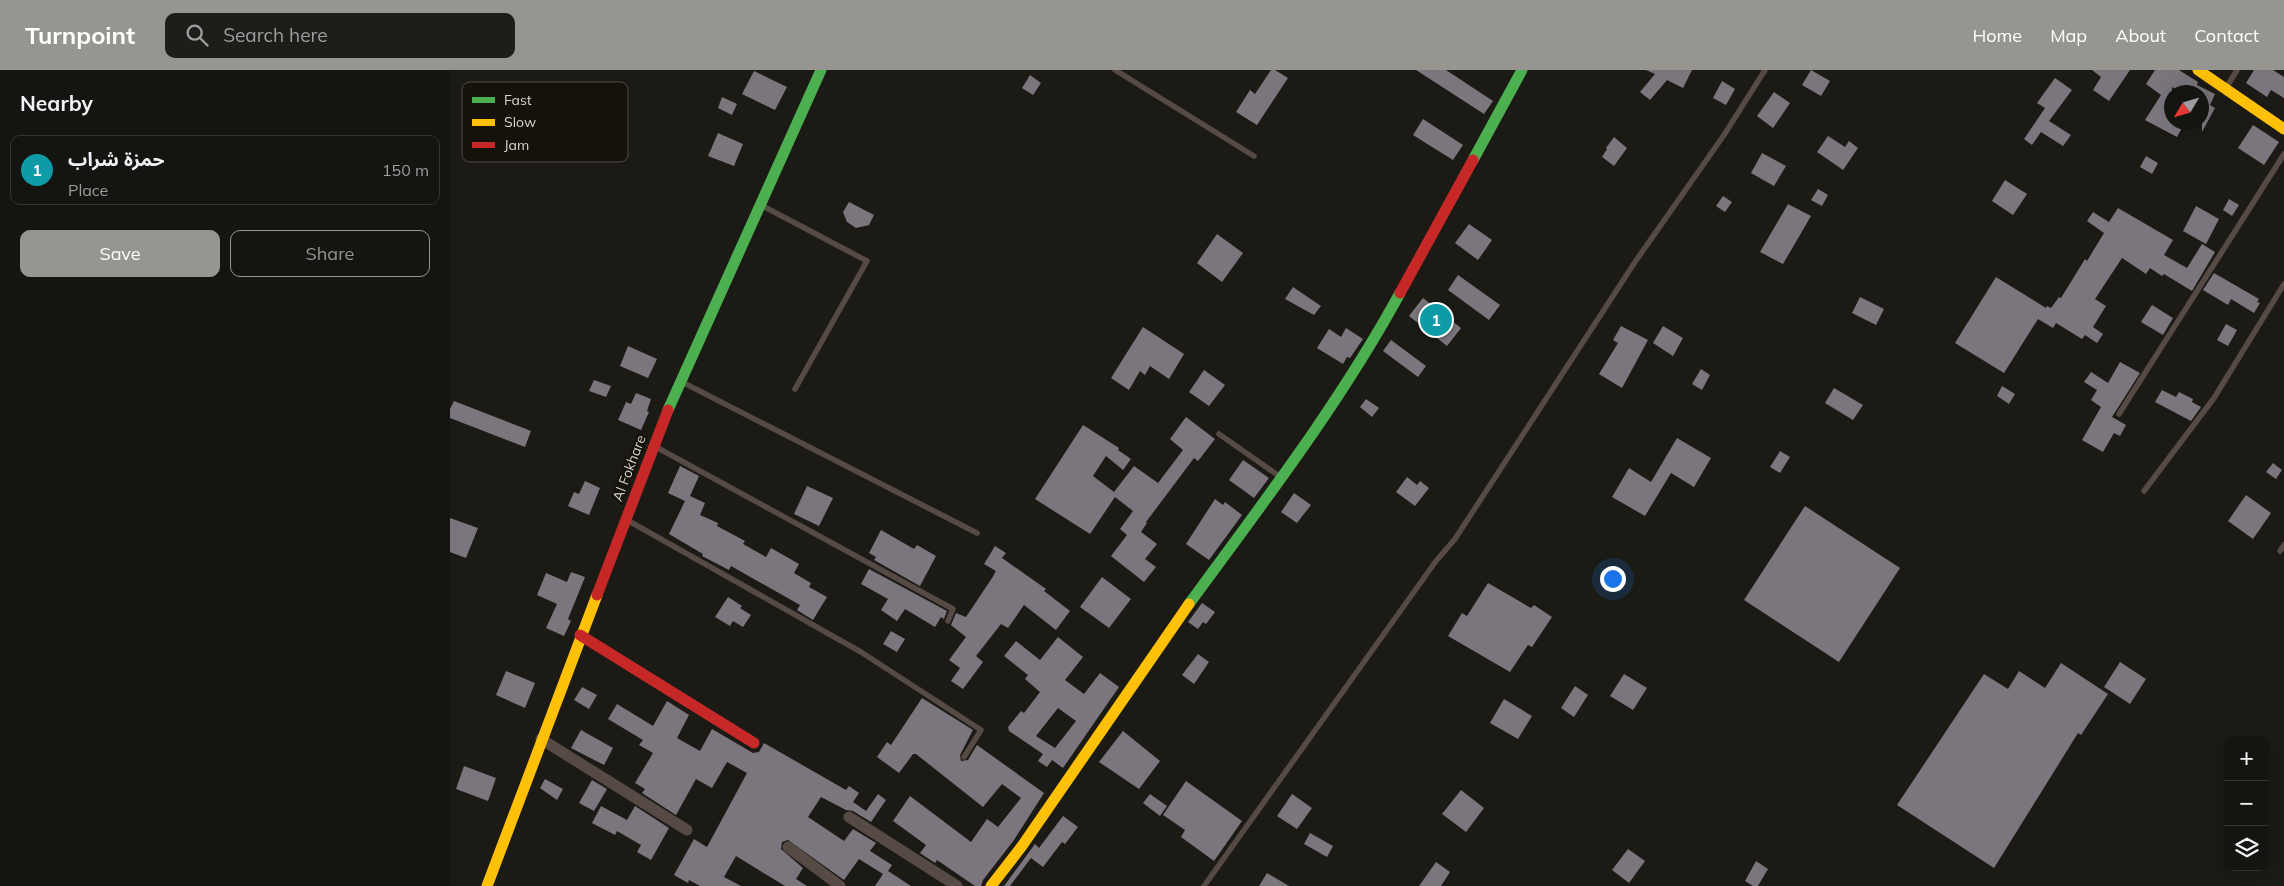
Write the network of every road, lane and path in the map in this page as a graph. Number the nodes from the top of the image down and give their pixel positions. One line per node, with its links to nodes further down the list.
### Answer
1 (821, 70): 11 (street, Al Fokhare)
2 (1114, 70): 10 (lane)
3 (1522, 70): 18 (street)
4 (1765, 70): 34 (lane)
5 (2198, 70): 7 (street)
6 (2237, 70): 7 (lane)
7 (2226, 88): 8 (street)
8 (2284, 129)
9 (2284, 154): 15 (lane)
10 (1254, 156)
11 (761, 204): 13 (street, Al Fokhare); 14 (lane)
12 (2284, 284): 19 (lane)
13 (680, 381): 17 (street, Al Fokhare); 21 (lane)
14 (795, 389)
15 (2119, 414)
16 (1219, 434): 18 (lane)
17 (654, 446): 20 (street, Al Fokhare); 22 (lane)
18 (1281, 478): 33 (street)
19 (2144, 491)
20 (625, 519): 23 (street, Al Fokhare); 26 (lane)
21 (976, 533)
22 (948, 621)
23 (580, 635): 24 (street, Al Fokhare); 25 (street)
24 (541, 739): 28 (street); 30 (street, Al Fokhare)
25 (754, 743)
26 (964, 756)
27 (850, 817): 32 (street)
28 (687, 830)
29 (788, 847): 31 (street)
30 (487, 886)
31 (840, 886)
32 (957, 886)
33 (991, 886)
34 (1204, 886)

